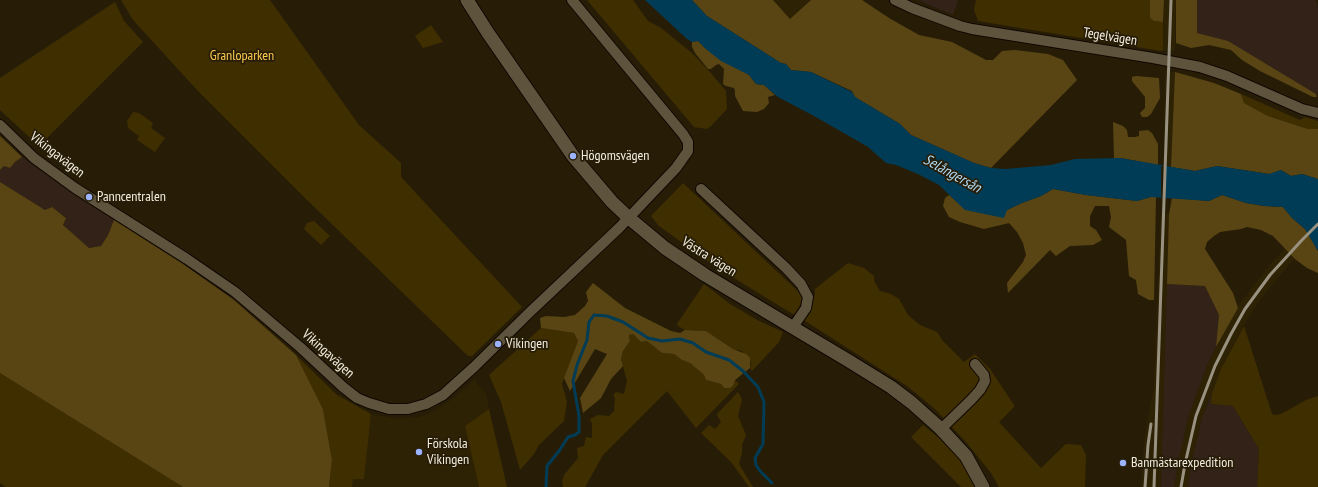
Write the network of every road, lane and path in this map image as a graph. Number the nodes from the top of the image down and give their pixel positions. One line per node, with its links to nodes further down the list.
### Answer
1 (467, 0): 7 (street, Västra vägen)
2 (572, 0): 7 (street)
3 (894, 0): 4 (street, Tegelvägen)
4 (1318, 114)
5 (0, 125): 7 (street, Vikingavägen)
6 (701, 189): 8 (street)
7 (629, 218): 8 (street, Västra vägen)
8 (793, 327): 10 (street, Västra vägen)
9 (975, 364): 10 (street)
10 (941, 429): 11 (street, Västra vägen)
11 (983, 487)

